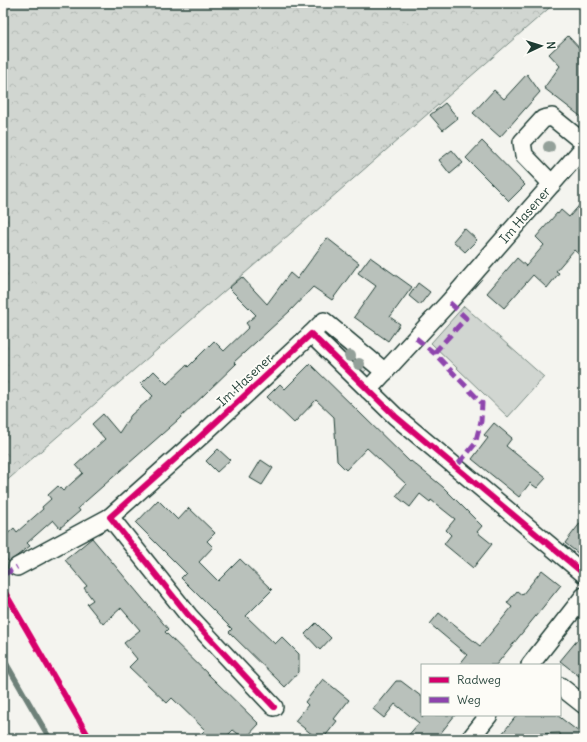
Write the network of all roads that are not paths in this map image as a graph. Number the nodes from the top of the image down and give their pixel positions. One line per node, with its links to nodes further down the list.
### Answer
1 (584, 143): 3 (street)
2 (584, 147): 3 (street, Im Hasener)
3 (552, 184): 5 (street, Im Hasener)
4 (311, 334): 5 (street, Im Hasener); 6 (street); 7 (street, Im Hasener)
5 (385, 372): 6 (street, Im Hasener)
6 (368, 390): 9 (street)
7 (110, 517): 8 (street, Im Hasener); 14 (street)
8 (17, 567)
9 (584, 574)
10 (584, 596): 11 (street)
11 (532, 664)
12 (561, 687): 13 (street)
13 (584, 705)
14 (274, 707)
15 (488, 716): 16 (street)
16 (470, 739)

